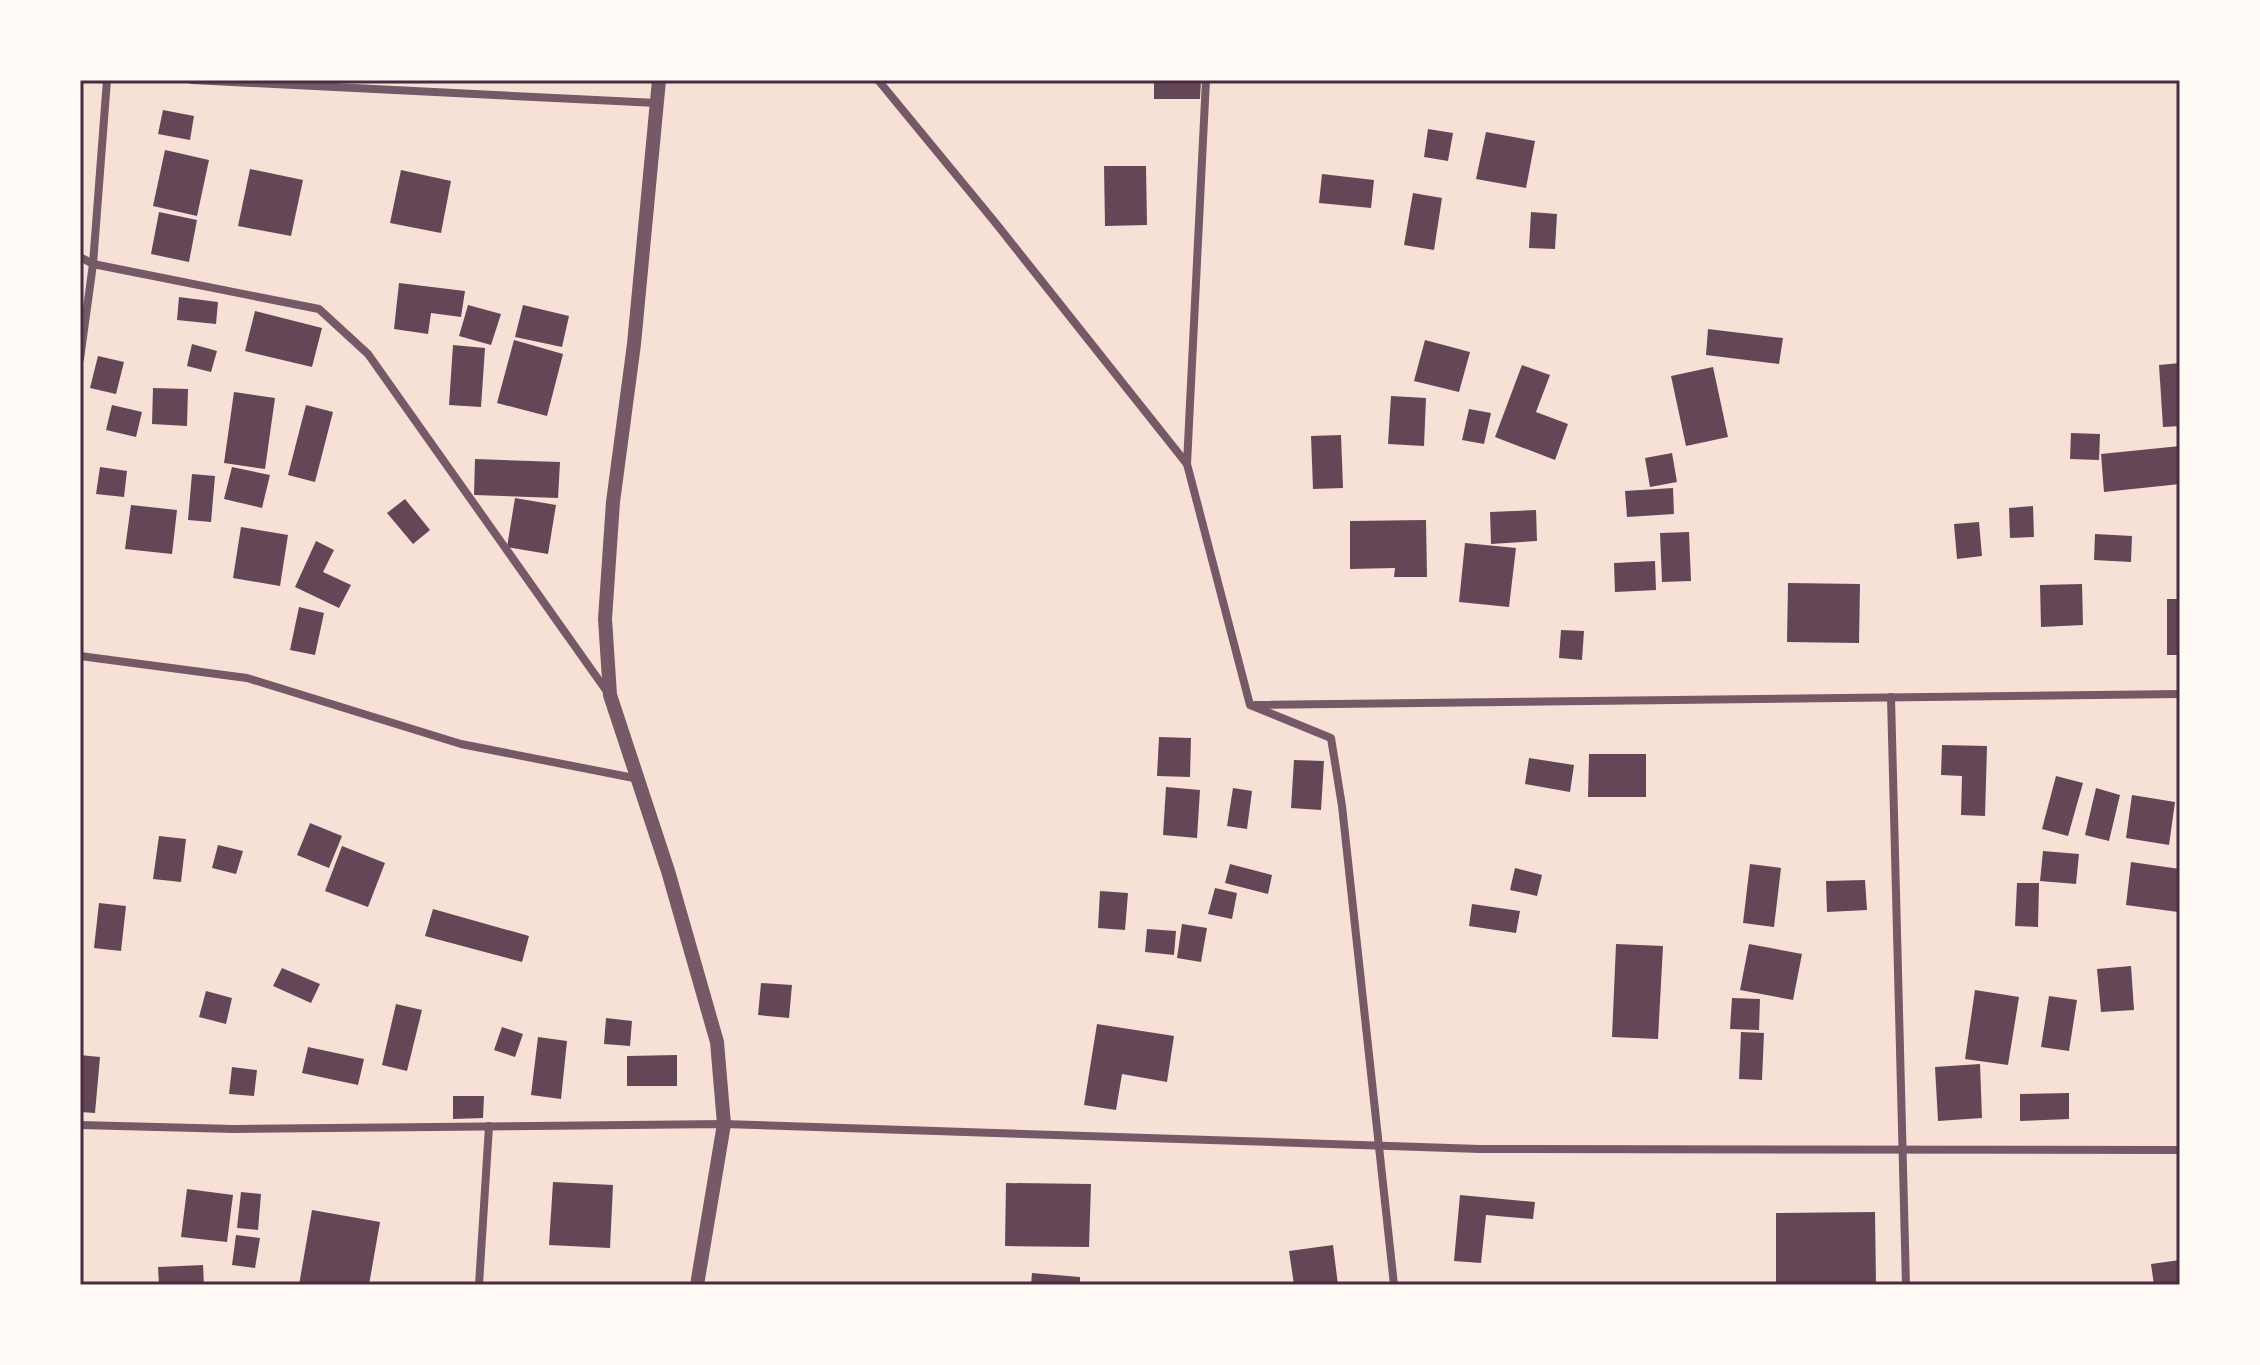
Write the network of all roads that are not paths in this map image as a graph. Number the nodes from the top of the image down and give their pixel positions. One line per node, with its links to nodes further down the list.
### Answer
1 (107, 80): 9 (street)
2 (192, 80): 3 (street)
3 (206, 80): 7 (street)
4 (659, 80): 7 (street)
5 (878, 80): 11 (street)
6 (1206, 80): 11 (street)
7 (657, 103): 14 (street)
8 (80, 257): 9 (street)
9 (93, 264): 10 (street); 14 (street)
10 (80, 359)
11 (1187, 464): 16 (street)
12 (80, 656): 17 (street)
13 (2180, 694): 15 (street)
14 (610, 695): 17 (street)
15 (1891, 697): 16 (street); 22 (street)
16 (1250, 705): 21 (street)
17 (640, 779): 18 (street)
18 (724, 1124): 20 (street); 21 (street); 25 (street)
19 (80, 1125): 20 (street)
20 (489, 1126): 24 (street)
21 (1380, 1145): 22 (street); 26 (street)
22 (1902, 1150): 23 (street); 27 (street)
23 (2180, 1150)
24 (479, 1285)
25 (697, 1285)
26 (1394, 1285)
27 (1906, 1285)

